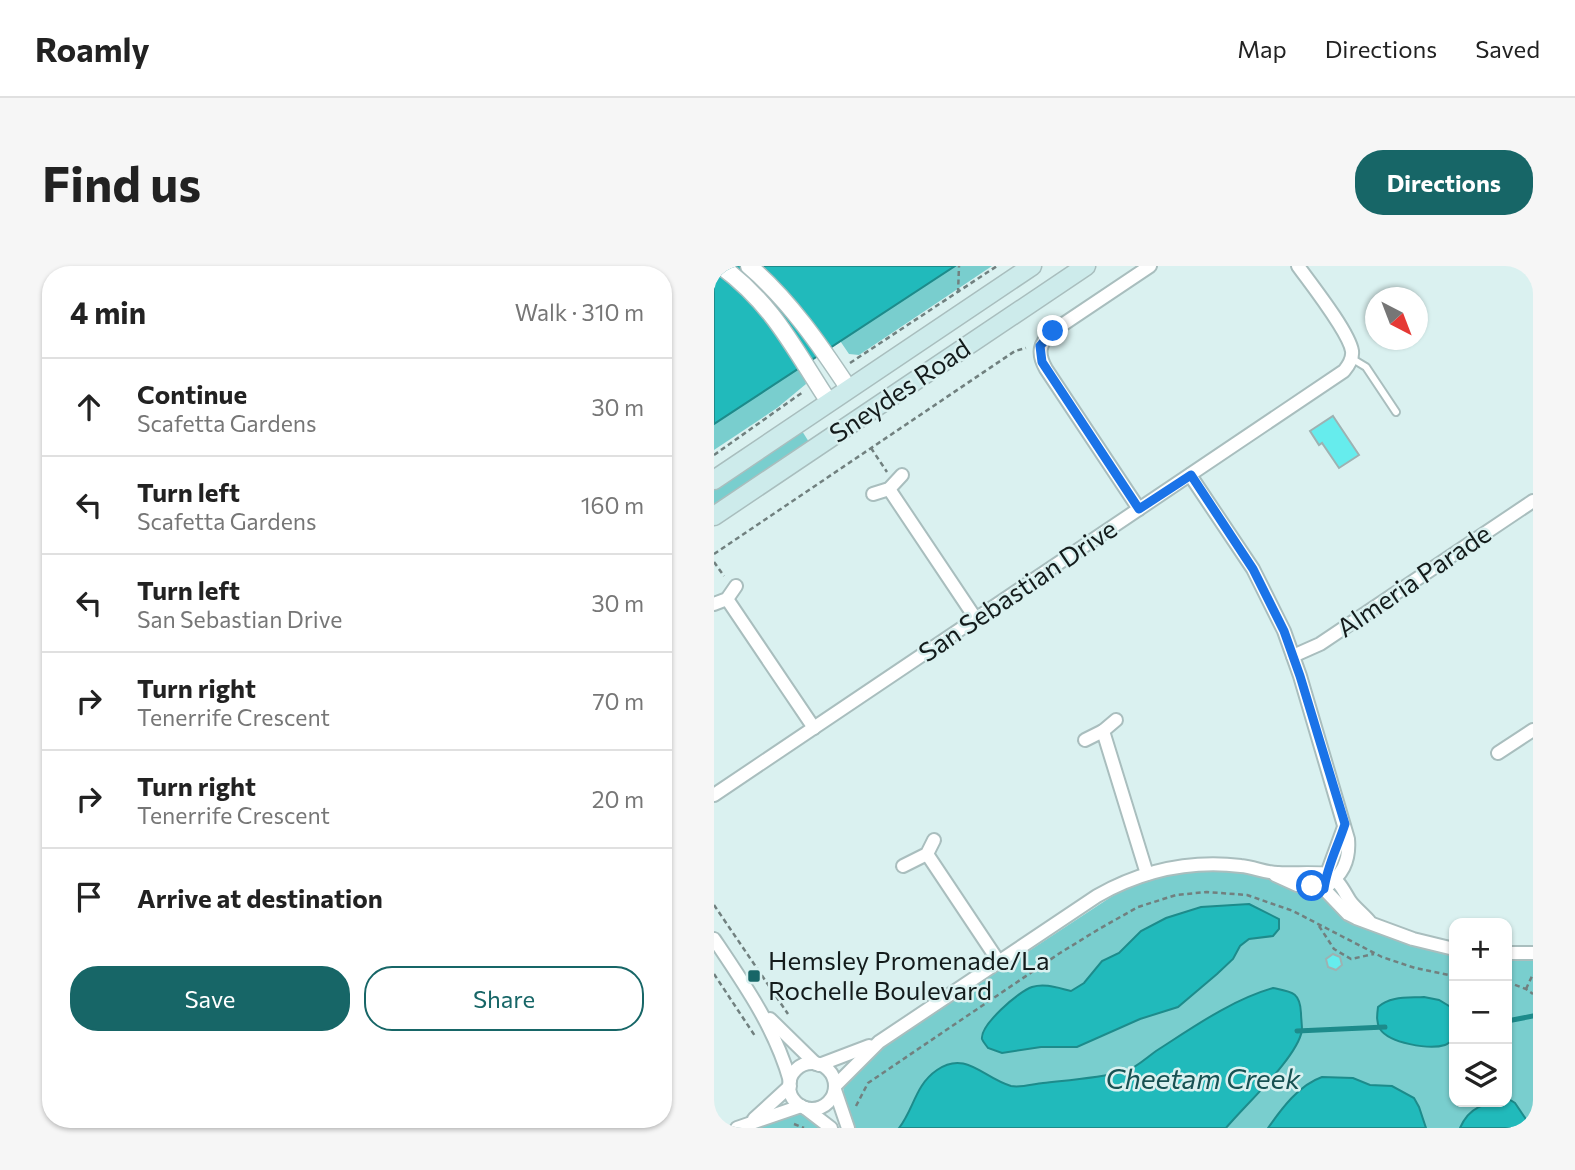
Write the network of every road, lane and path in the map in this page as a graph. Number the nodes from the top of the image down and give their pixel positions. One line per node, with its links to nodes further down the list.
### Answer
1 (720, 266): 15 (street)
2 (749, 266): 14 (street)
3 (958, 266): 11 (path)
4 (997, 266): 11 (path)
5 (1032, 266): 16 (main road, Sneydes Road)
6 (1086, 266): 19 (main road, Sneydes Road)
7 (1150, 266): 12 (street)
8 (1298, 266): 13 (street)
9 (1530, 266): 10 (path)
10 (1533, 271)
11 (958, 293): 14 (path)
12 (1040, 346): 20 (path); 28 (street)
13 (1351, 358): 18 (lane); 22 (street, San Sebastian Drive)
14 (833, 365): 16 (street)
15 (814, 378): 17 (street); 21 (path)
16 (849, 389): 17 (main road, Sneydes Road); 19 (main road)
17 (829, 402): 19 (main road); 24 (main road, Sneydes Road)
18 (1396, 412)
19 (855, 421): 29 (main road, Sneydes Road)
20 (871, 449): 23 (path); 30 (path)
21 (714, 455)
22 (1191, 475): 28 (street, San Sebastian Drive); 35 (street)
23 (901, 476): 25 (street)
24 (714, 480)
25 (889, 489): 26 (street); 34 (street)
26 (873, 494)
27 (1533, 501): 35 (street, Almeria Parade)
28 (1139, 509): 34 (street, San Sebastian Drive)
29 (714, 516)
30 (714, 554)
31 (714, 562): 32 (path)
32 (736, 586): 33 (street)
33 (720, 602): 37 (street)
34 (976, 619): 37 (street, San Sebastian Drive)
35 (1293, 656): 48 (street)
36 (1116, 720): 38 (street)
37 (814, 728): 42 (street, San Sebastian Drive)
38 (1103, 731): 40 (street); 47 (street)
39 (1532, 734): 41 (street)
40 (1085, 740)
41 (1498, 753)
42 (714, 795)
43 (934, 840): 44 (street)
44 (927, 854): 45 (street); 58 (street)
45 (903, 866)
46 (1273, 873): 47 (street); 48 (street); 49 (street)
47 (1147, 874): 58 (street)
48 (1331, 877): 49 (street); 51 (street)
49 (1324, 889): 51 (street)
50 (714, 905): 66 (path)
51 (1369, 921): 54 (street)
52 (1317, 924): 57 (path); 57 (path); 74 (path)
53 (714, 939): 65 (street)
54 (1449, 948)
55 (1512, 953): 56 (street)
56 (1533, 953)
57 (1374, 954): 61 (path)
58 (999, 961): 68 (street)
59 (714, 974): 67 (path)
60 (1533, 974): 63 (path)
61 (1449, 975)
62 (1512, 984): 63 (path)
63 (1526, 989): 64 (path)
64 (1532, 994)
65 (762, 1012): 69 (street); 70 (street)
66 (792, 1021)
67 (757, 1037)
68 (879, 1042): 69 (street); 71 (street)
69 (817, 1064): 70 (street); 71 (street)
70 (790, 1084): 73 (street); 75 (street)
71 (835, 1088): 73 (street); 74 (street)
72 (853, 1101): 74 (path)
73 (803, 1107): 75 (street); 76 (street)
74 (850, 1111): 77 (street)
75 (743, 1126)
76 (831, 1128)
77 (848, 1128)

